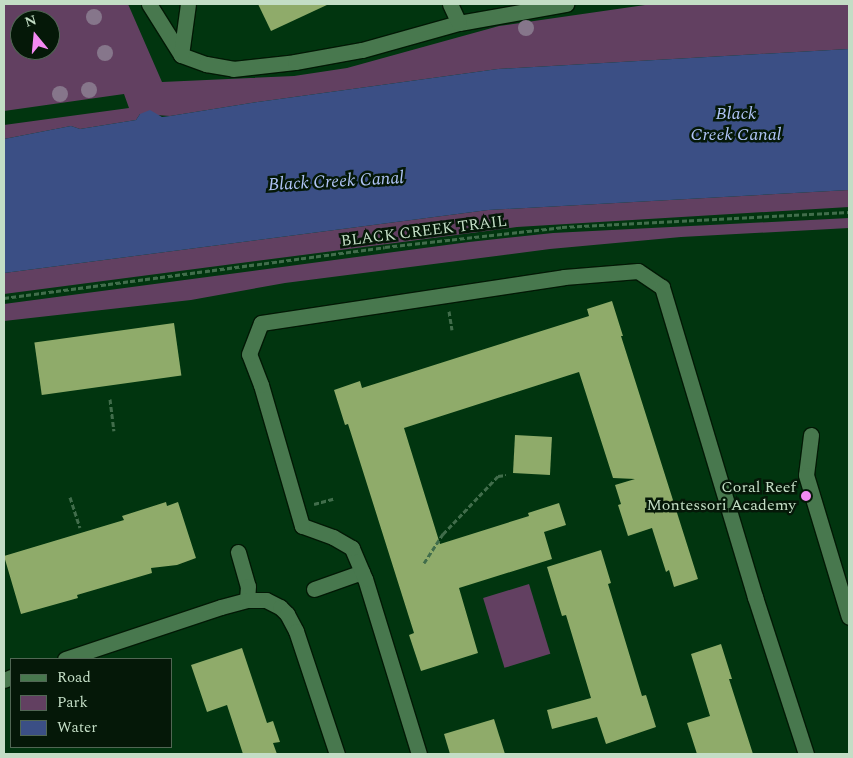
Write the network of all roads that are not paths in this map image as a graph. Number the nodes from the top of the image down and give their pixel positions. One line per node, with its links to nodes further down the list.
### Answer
1 (149, 4): 6 (street)
2 (188, 4): 6 (street)
3 (450, 4): 5 (street)
4 (566, 4): 5 (street)
5 (459, 23): 6 (street)
6 (181, 55)
7 (811, 435): 12 (street)
8 (239, 558): 11 (street)
9 (362, 572): 10 (street); 15 (street); 16 (street)
10 (314, 588)
11 (247, 600): 13 (street); 14 (street)
12 (849, 616)
13 (68, 658)
14 (337, 754)
15 (419, 754)
16 (806, 754)

